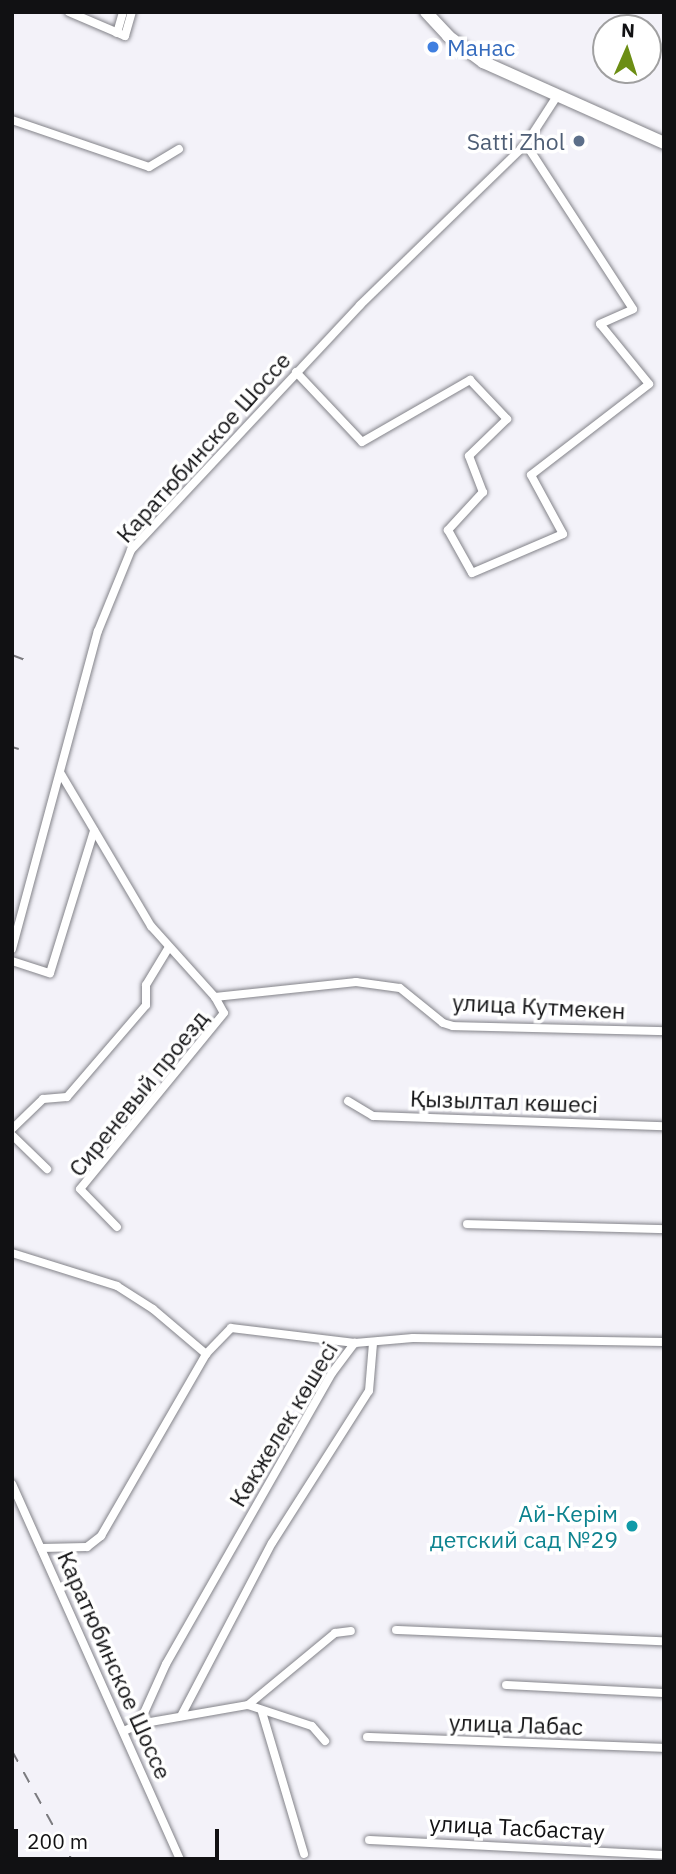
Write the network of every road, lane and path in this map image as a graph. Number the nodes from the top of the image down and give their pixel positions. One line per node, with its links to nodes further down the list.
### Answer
1 (69, 12): 5 (street)
2 (122, 12): 5 (street)
3 (132, 12): 5 (street)
4 (426, 12): 6 (main road)
5 (117, 33)
6 (557, 96): 8 (main road); 9 (street, Каратюбинское Шоссе)
7 (12, 120): 10 (street)
8 (664, 143)
9 (526, 144): 11 (street, Каратюбинское Шоссе); 11 (street)
10 (179, 149)
11 (296, 372): 12 (street, Каратюбинское Шоссе)
12 (61, 774): 13 (street, Сиреневый проезд); 15 (street, Каратюбинское Шоссе)
13 (94, 831): 14 (street, Сиреневый проезд); 16 (street)
14 (169, 947): 17 (street, Сиреневый проезд); 21 (street)
15 (12, 948)
16 (12, 961)
17 (215, 997): 18 (street, улица Кутмекен); 25 (street, Сиреневый проезд)
18 (664, 1031)
19 (348, 1101): 20 (street, Қызылтал көшесі)
20 (664, 1126)
21 (12, 1129)
22 (12, 1135): 23 (street)
23 (47, 1169)
24 (467, 1224): 26 (street)
25 (117, 1227)
26 (664, 1229)
27 (12, 1253): 31 (street)
28 (664, 1342): 30 (street, Көкжелек көшесі)
29 (355, 1343): 30 (street, Көкжелек көшесі); 31 (street); 42 (street, Көкжелек көшесі)
30 (373, 1343): 41 (street)
31 (206, 1354): 33 (street)
32 (12, 1484): 33 (street, Каратюбинское Шоссе)
33 (41, 1548): 43 (street, Каратюбинское Шоссе)
34 (396, 1630): 36 (street)
35 (351, 1631): 39 (street)
36 (664, 1641)
37 (506, 1685): 38 (street)
38 (664, 1693)
39 (248, 1705): 40 (street); 41 (street)
40 (262, 1712): 45 (street); 48 (street)
41 (181, 1716): 42 (street)
42 (139, 1724): 43 (street)
43 (124, 1731): 50 (street, Каратюбинское Шоссе)
44 (367, 1737): 46 (street, улица Лабас)
45 (325, 1741)
46 (664, 1748)
47 (369, 1840): 49 (street, улица Тасбастау)
48 (304, 1854)
49 (664, 1855)
50 (181, 1862)

